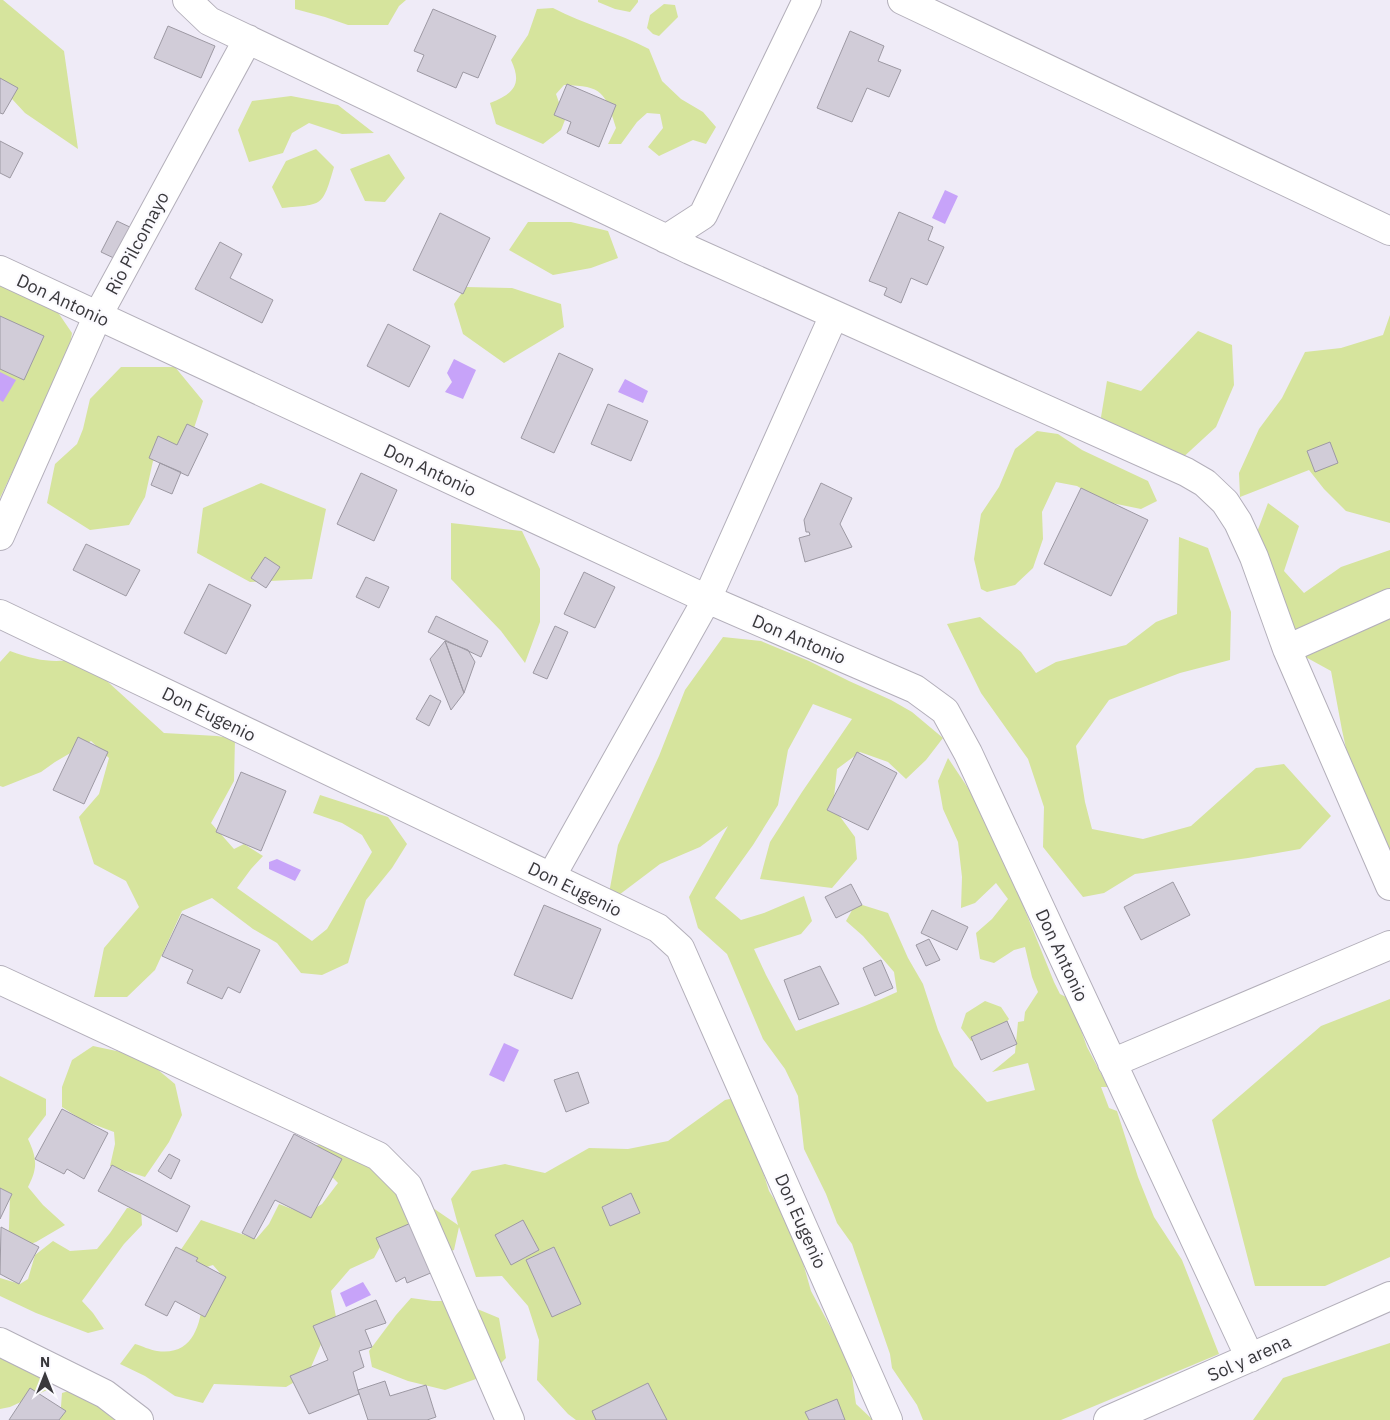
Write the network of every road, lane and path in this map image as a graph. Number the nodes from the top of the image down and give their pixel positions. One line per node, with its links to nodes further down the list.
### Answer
1 (187, 0): 4 (street)
2 (807, 0): 5 (street)
3 (902, 0): 6 (street)
4 (248, 39): 7 (street); 10 (street, Rio Pilcomayo)
5 (703, 215): 7 (street); 8 (street)
6 (1390, 231)
7 (666, 239): 8 (street)
8 (710, 259): 11 (street)
9 (0, 270): 10 (street, Don Antonio)
10 (98, 315): 12 (street, Rio Pilcomayo); 13 (street, Don Antonio)
11 (834, 315): 13 (street); 16 (street)
12 (0, 536)
13 (707, 599): 17 (street); 21 (street, Don Antonio)
14 (1390, 603): 16 (street)
15 (0, 614): 17 (street, Don Eugenio)
16 (1286, 649): 18 (street)
17 (551, 877): 27 (street, Don Eugenio)
18 (1390, 886)
19 (1390, 945): 21 (street)
20 (0, 980): 26 (street)
21 (1112, 1063): 24 (street, Don Antonio)
22 (1390, 1296): 24 (street, Sol y arena)
23 (0, 1342): 25 (street)
24 (1250, 1358): 28 (street, Sol y arena)
25 (139, 1420)
26 (510, 1420)
27 (888, 1420)
28 (1108, 1420)

